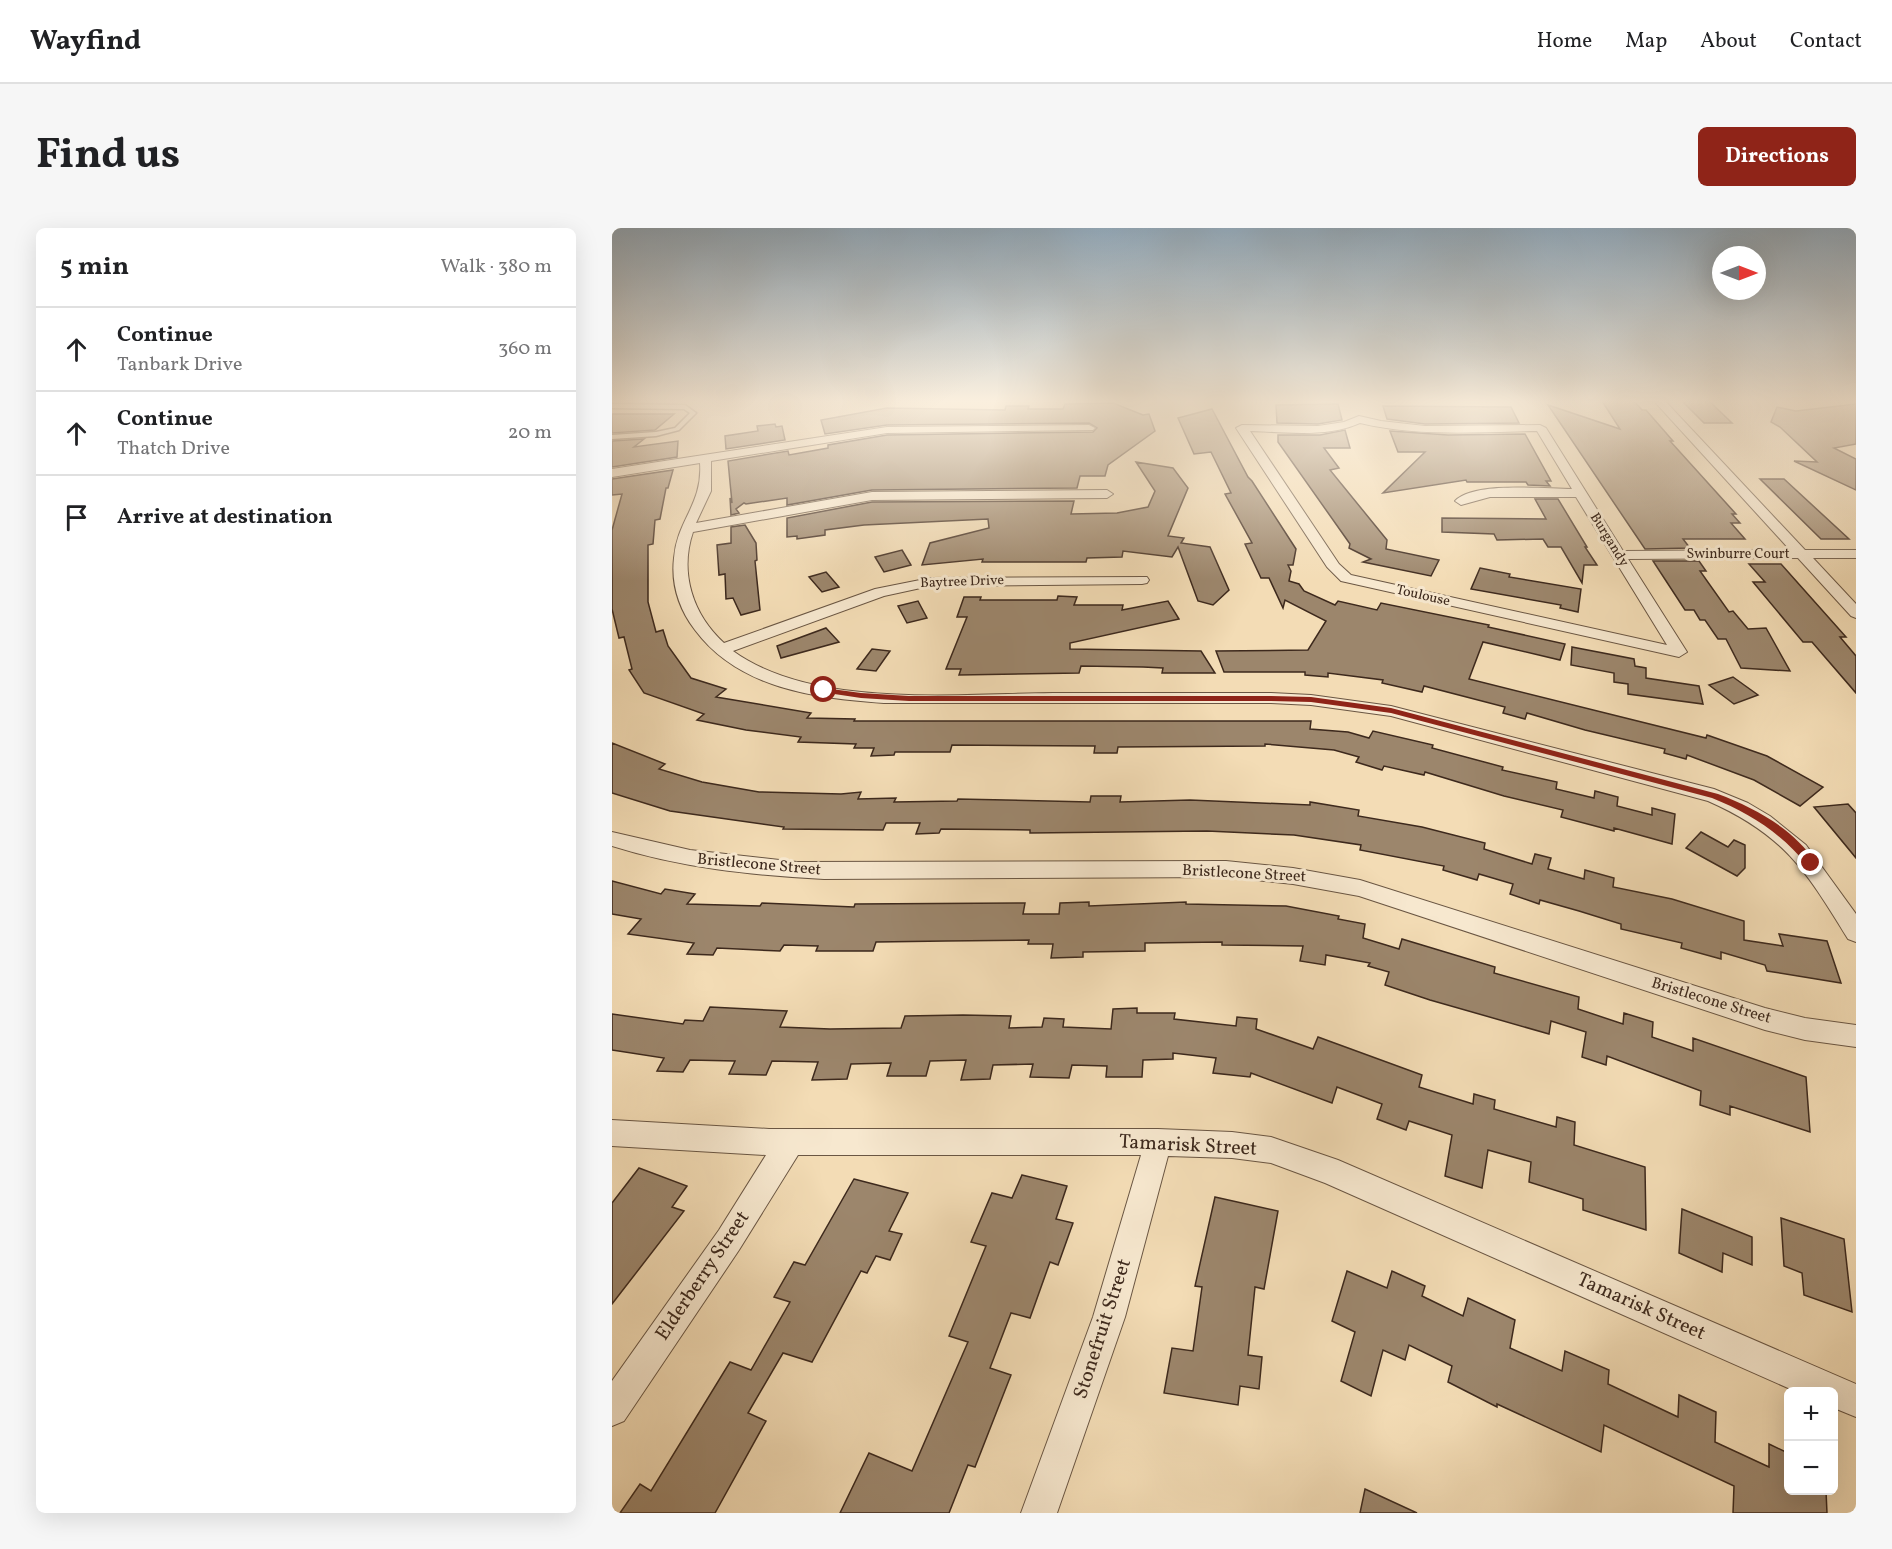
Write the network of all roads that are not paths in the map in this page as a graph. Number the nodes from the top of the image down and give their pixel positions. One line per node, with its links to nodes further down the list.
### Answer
1 (687, 461): 6 (street)
2 (705, 461): 10 (street)
3 (1264, 461): 17 (street, Toulouse)
4 (1560, 461): 7 (street, Burgandy)
5 (1714, 461): 11 (street)
6 (612, 473)
7 (1580, 493): 9 (street); 13 (street, Burgandy)
8 (1107, 494): 10 (street)
9 (1461, 501)
10 (687, 529): 16 (street)
11 (1801, 554): 12 (street, Swinburre Court); 13 (street, Swinburre Court); 15 (street)
12 (1856, 554)
13 (1619, 555): 17 (street, Burgandy)
14 (1142, 580): 16 (street, Baytree Drive)
15 (1856, 613)
16 (721, 650): 19 (street)
17 (1679, 652)
18 (612, 839): 20 (street, Bristlecone Street)
19 (1856, 933)
20 (1856, 1036)
21 (612, 1133): 22 (street, Tamarisk Street)
22 (791, 1141): 23 (street, Tamarisk Street); 25 (street, Elderberry Street)
23 (1158, 1142): 24 (street, Tamarisk Street); 26 (street, Stonefruit Street)
24 (1856, 1401)
25 (612, 1409)
26 (1039, 1513)

